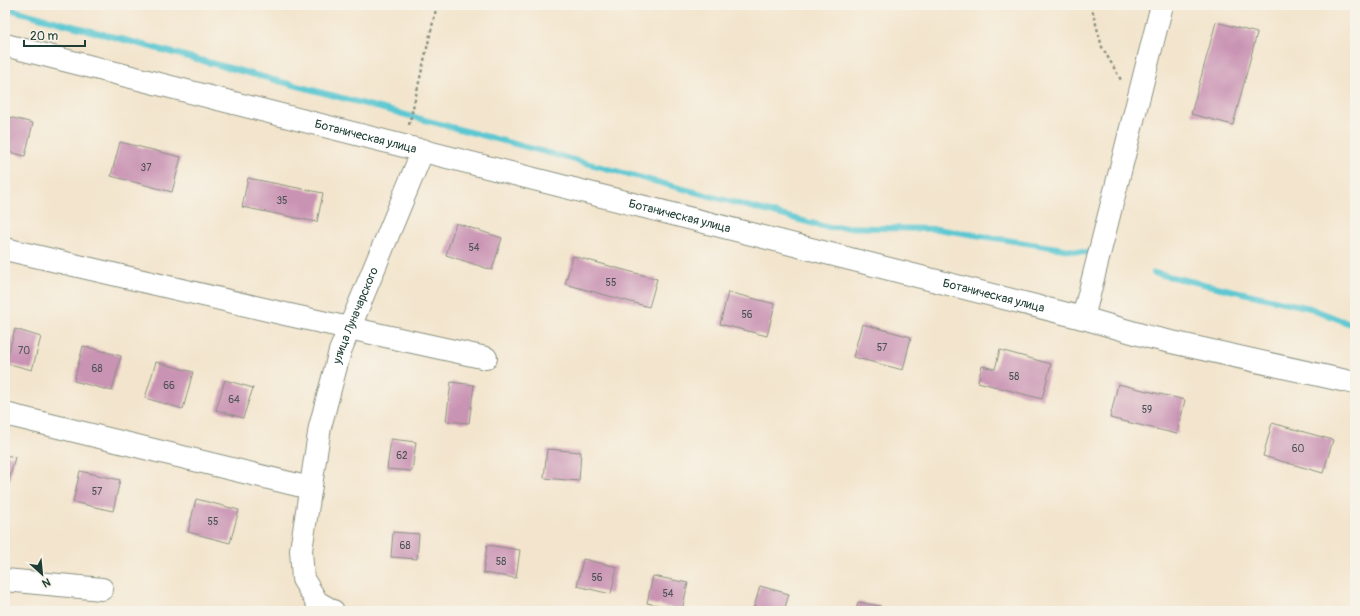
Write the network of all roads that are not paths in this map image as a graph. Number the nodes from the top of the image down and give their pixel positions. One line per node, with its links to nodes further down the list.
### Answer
1 (1162, 5): 5 (street)
2 (5, 45): 3 (street, Ботаническая улица)
3 (414, 148): 5 (street, Ботаническая улица); 6 (street, улица Луначарского)
4 (5, 248): 6 (street)
5 (1083, 318): 8 (street, Ботаническая улица)
6 (350, 327): 7 (street); 10 (street, улица Луначарского)
7 (486, 358)
8 (1355, 383)
9 (5, 414): 10 (street)
10 (310, 488): 13 (street, улица Луначарского)
11 (5, 580): 12 (street)
12 (102, 590)
13 (333, 611)

